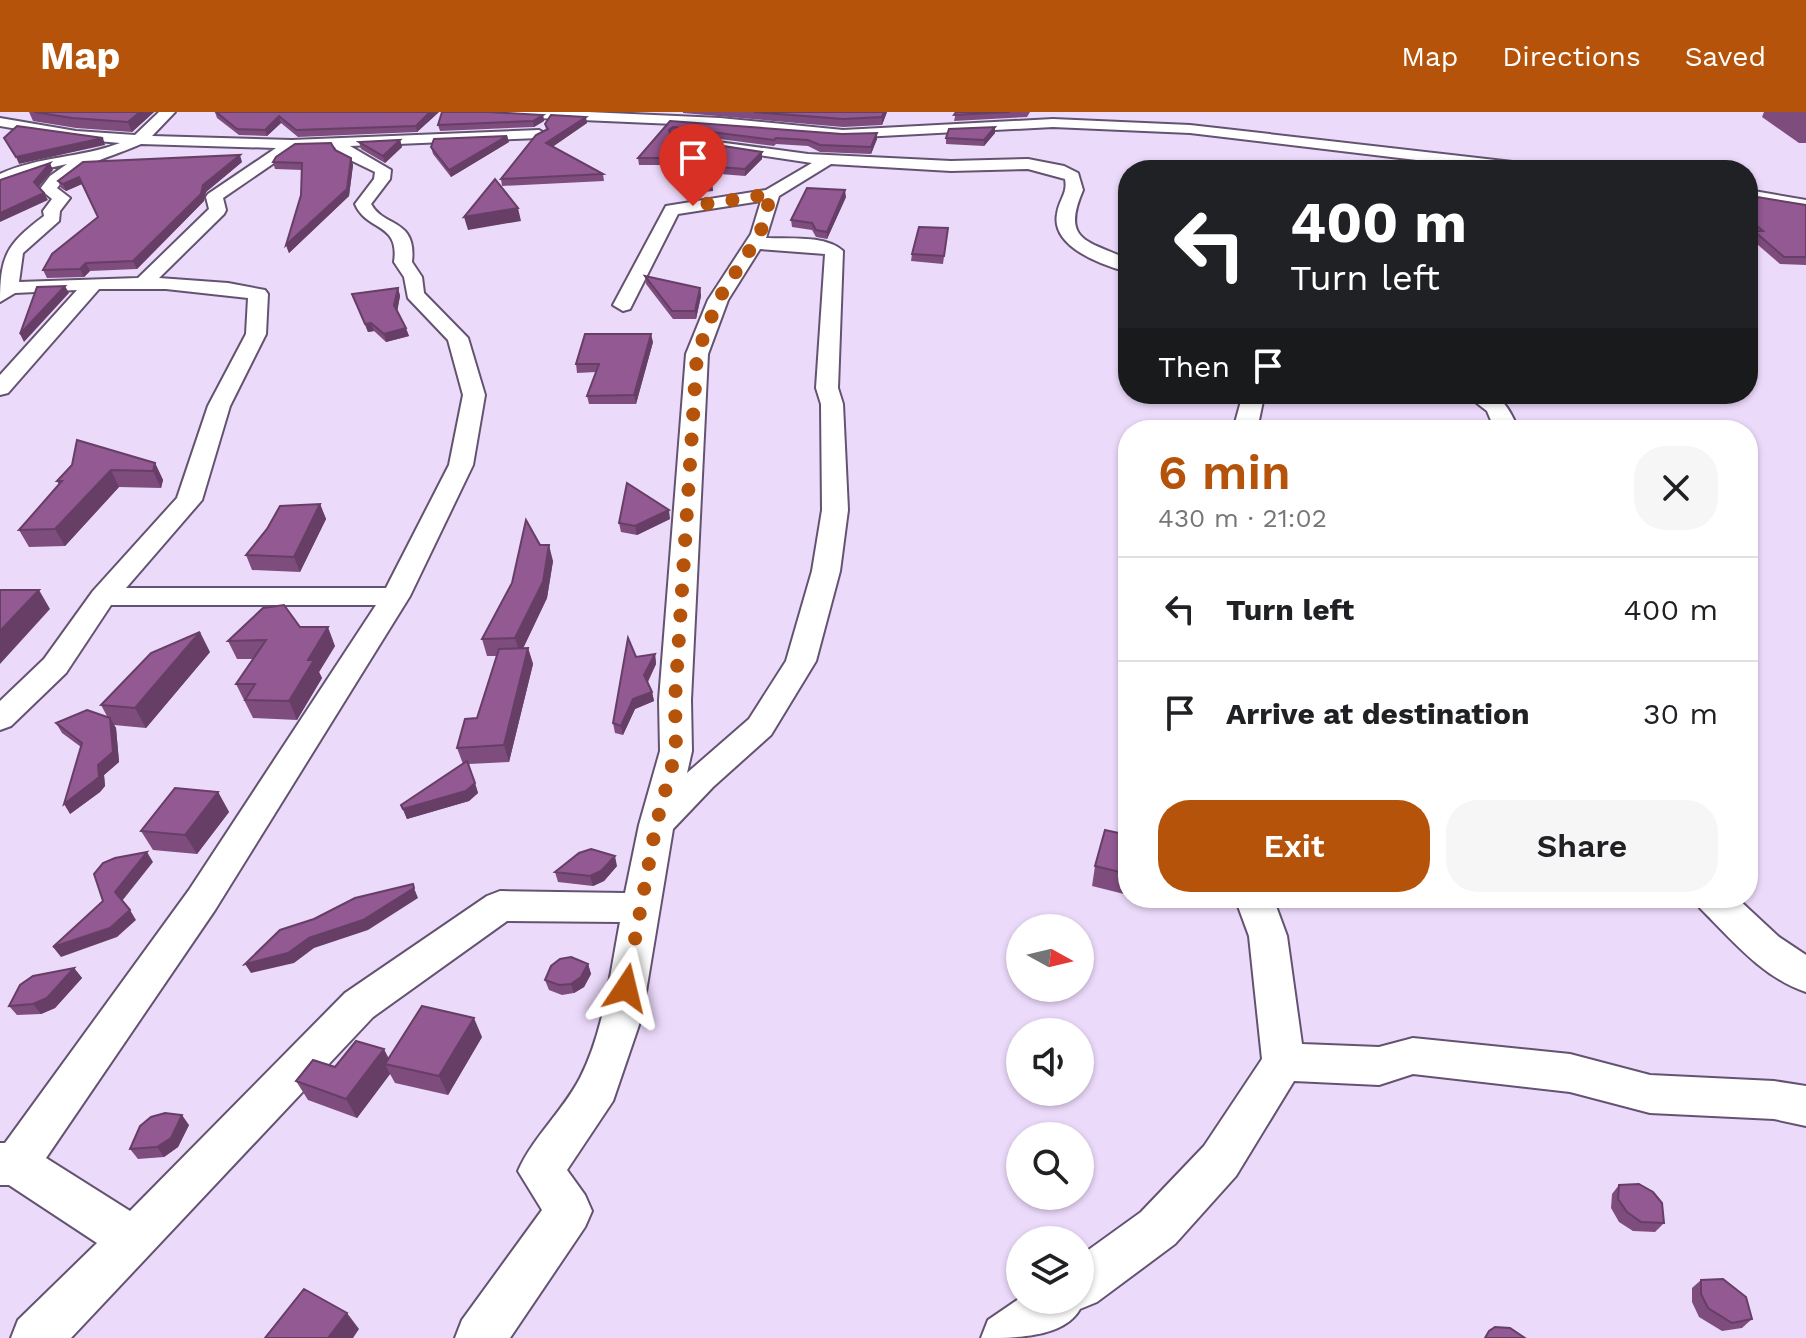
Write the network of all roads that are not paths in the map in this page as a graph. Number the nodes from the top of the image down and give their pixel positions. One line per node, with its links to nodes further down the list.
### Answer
1 (168, 112): 15 (street)
2 (492, 112): 7 (street)
3 (819, 112): 9 (street)
4 (1133, 112): 6 (street)
5 (876, 117): 14 (street)
6 (1074, 118): 14 (street); 20 (street)
7 (636, 120): 9 (street); 13 (street)
8 (8, 123): 10 (street); 15 (street)
9 (795, 129): 14 (street)
10 (0, 133)
11 (562, 133): 17 (street)
12 (593, 133): 13 (street)
13 (625, 133): 19 (street)
14 (863, 134)
15 (139, 140): 16 (street); 18 (street)
16 (292, 144): 17 (street); 32 (street)
17 (342, 144): 36 (street)
18 (97, 157): 21 (street); 25 (street)
19 (827, 159): 22 (street); 28 (street)
20 (1458, 160)
21 (0, 180)
22 (771, 194): 27 (street); 34 (street)
23 (1758, 197): 24 (street)
24 (1806, 205)
25 (51, 211): 26 (street); 33 (street)
26 (0, 239)
27 (755, 243): 39 (street); 39 (street)
28 (1078, 244): 29 (street); 30 (street)
29 (1118, 254)
30 (1118, 262)
31 (94, 283): 32 (street); 33 (street); 35 (street)
32 (141, 285): 37 (street)
33 (5, 292)
34 (623, 305)
35 (0, 388)
36 (396, 596): 37 (street); 46 (street)
37 (103, 597): 38 (street)
38 (0, 719)
39 (656, 825): 40 (street)
40 (640, 908): 47 (street); 51 (street)
41 (1258, 908): 44 (street)
42 (1723, 908): 43 (street)
43 (1806, 976)
44 (1283, 1062): 45 (street); 48 (street)
45 (1806, 1106)
46 (8, 1164): 47 (street)
47 (134, 1240): 50 (street)
48 (1094, 1275)
49 (1039, 1314): 52 (street)
50 (36, 1338)
51 (480, 1338)
52 (1006, 1338)

